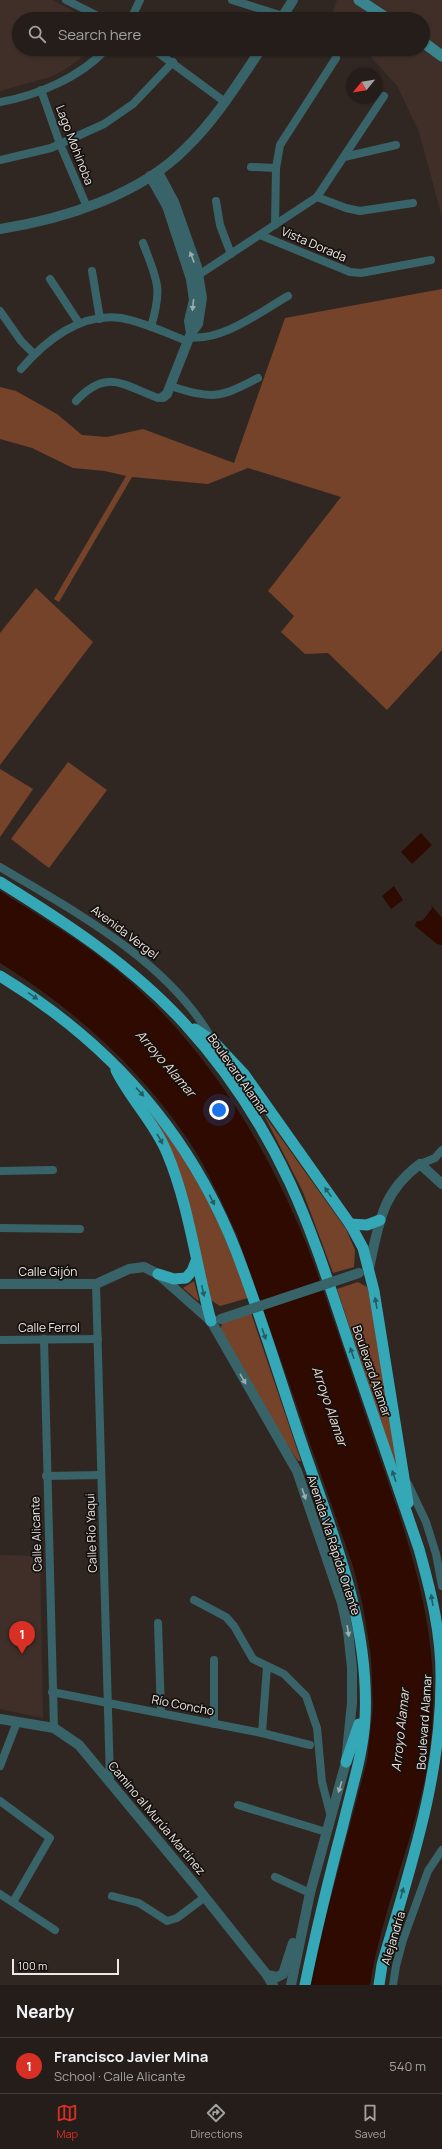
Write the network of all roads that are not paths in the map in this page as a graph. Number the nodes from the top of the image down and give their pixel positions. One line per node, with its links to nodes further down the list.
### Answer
1 (66, 0): 6 (street)
2 (140, 0): 7 (street)
3 (232, 0): 8 (street)
4 (293, 0): 9 (street)
5 (359, 0): 10 (main road)
6 (90, 12)
7 (134, 12)
8 (267, 12)
9 (285, 12)
10 (377, 12)
11 (430, 47): 15 (main road)
12 (97, 56): 18 (street)
13 (164, 56): 17 (street)
14 (256, 56): 21 (street)
15 (442, 56)
16 (336, 58): 27 (street)
17 (173, 62): 21 (street); 22 (street)
18 (41, 90): 20 (street); 22 (street, Lago Mohinoba)
19 (384, 96): 24 (street)
20 (0, 102)
21 (225, 102): 28 (street)
22 (60, 144): 25 (street); 32 (street, Lago Mohinoba)
23 (396, 145): 24 (street)
24 (344, 157): 29 (street)
25 (0, 160)
26 (251, 167): 27 (street)
27 (276, 168): 33 (street)
28 (154, 174): 32 (street); 40 (street)
29 (317, 197): 31 (street); 33 (street)
30 (216, 201): 37 (street)
31 (413, 203)
32 (86, 207): 34 (street)
33 (276, 224): 35 (street)
34 (0, 229)
35 (260, 234): 37 (street); 38 (street, Vista Dorada)
36 (143, 243): 46 (street)
37 (231, 254): 40 (street)
38 (431, 260)
39 (92, 271): 44 (street)
40 (195, 277): 47 (street)
41 (50, 279): 45 (street)
42 (288, 296): 47 (street)
43 (0, 311): 48 (street)
44 (100, 319): 45 (street); 46 (street)
45 (79, 324): 48 (street)
46 (151, 327): 47 (street)
47 (189, 337): 51 (street)
48 (34, 354): 49 (street)
49 (21, 369)
50 (258, 378): 51 (street)
51 (170, 386): 52 (street)
52 (163, 396): 53 (street)
53 (76, 401)
54 (0, 867): 58 (street, Avenida Vergel)
55 (0, 882): 57 (highway, Boulevard Alamar)
56 (0, 976): 59 (highway, one-way to 59)
57 (184, 1022): 58 (highway); 81 (highway, Boulevard Alamar, one-way to 57)
58 (213, 1041): 66 (highway, one-way to 58)
59 (110, 1059): 69 (highway, one-way to 69); 88 (highway, one-way to 88)
60 (442, 1150): 61 (street)
61 (420, 1164): 64 (street); 65 (street)
62 (53, 1170): 63 (street)
63 (0, 1171)
64 (442, 1184)
65 (380, 1220): 66 (highway); 70 (street)
66 (350, 1224): 70 (highway)
67 (0, 1228): 68 (street)
68 (80, 1230)
69 (196, 1261): 71 (highway); 74 (highway, one-way to 74)
70 (369, 1268): 74 (street, bridge); 80 (highway, one-way to 70)
71 (158, 1274): 73 (street); 74 (street, Avenida Vía Rápida Oriente)
72 (0, 1284): 73 (street, Calle Gijón)
73 (96, 1284): 76 (street, Calle Río Yaqui)
74 (216, 1320): 97 (street, Avenida Vía Rápida Oriente, one-way to 97)
75 (44, 1339): 76 (street, Calle Ferrol); 77 (street, Calle Ferrol); 79 (street, Calle Alicante)
76 (98, 1339): 78 (street, Calle Río Yaqui)
77 (0, 1340)
78 (101, 1474): 79 (street); 89 (street, Calle Río Yaqui)
79 (46, 1476): 87 (street, Calle Alicante)
80 (406, 1480): 81 (highway); 82 (street)
81 (410, 1521): 116 (highway, Boulevard Alamar, one-way to 81)
82 (442, 1586)
83 (194, 1600): 86 (street)
84 (158, 1623): 90 (street)
85 (214, 1660): 93 (street)
86 (267, 1666): 95 (street); 102 (street)
87 (52, 1692): 89 (street, Río Concho); 94 (street, Calle Alicante)
88 (365, 1698): 97 (highway); 115 (highway)
89 (107, 1702): 90 (street, Río Concho); 99 (street, Calle Río Yaqui)
90 (160, 1713): 93 (street, Río Concho)
91 (0, 1719): 92 (street, Camino al Murúa Martínez)
92 (16, 1722): 94 (street, Camino al Murúa Martínez); 98 (street)
93 (214, 1724): 95 (street, Río Concho)
94 (54, 1728): 99 (street, Camino al Murúa Martínez)
95 (262, 1733): 96 (street, Río Concho)
96 (310, 1745)
97 (346, 1762): 102 (street, Avenida Vía Rápida Oriente, one-way to 102)
98 (0, 1766)
99 (110, 1781): 109 (street, Camino al Murúa Martínez)
100 (0, 1801): 110 (street)
101 (238, 1805): 103 (street)
102 (331, 1818): 103 (street, Avenida Vía Rápida Oriente)
103 (326, 1832): 106 (street, Avenida Vía Rápida Oriente)
104 (442, 1850): 117 (street, Alejandría)
105 (275, 1877): 106 (street)
106 (310, 1892): 112 (street); 114 (street, Avenida Vía Rápida Oriente)
107 (0, 1894): 110 (street)
108 (112, 1896): 109 (street)
109 (205, 1897): 112 (street, Camino al Murúa Martínez)
110 (13, 1902): 111 (street)
111 (56, 1930)
112 (267, 1975): 113 (street, Camino al Murúa Martínez)
113 (273, 1985)
114 (291, 1985)
115 (305, 1985)
116 (379, 1985)
117 (394, 1985)

